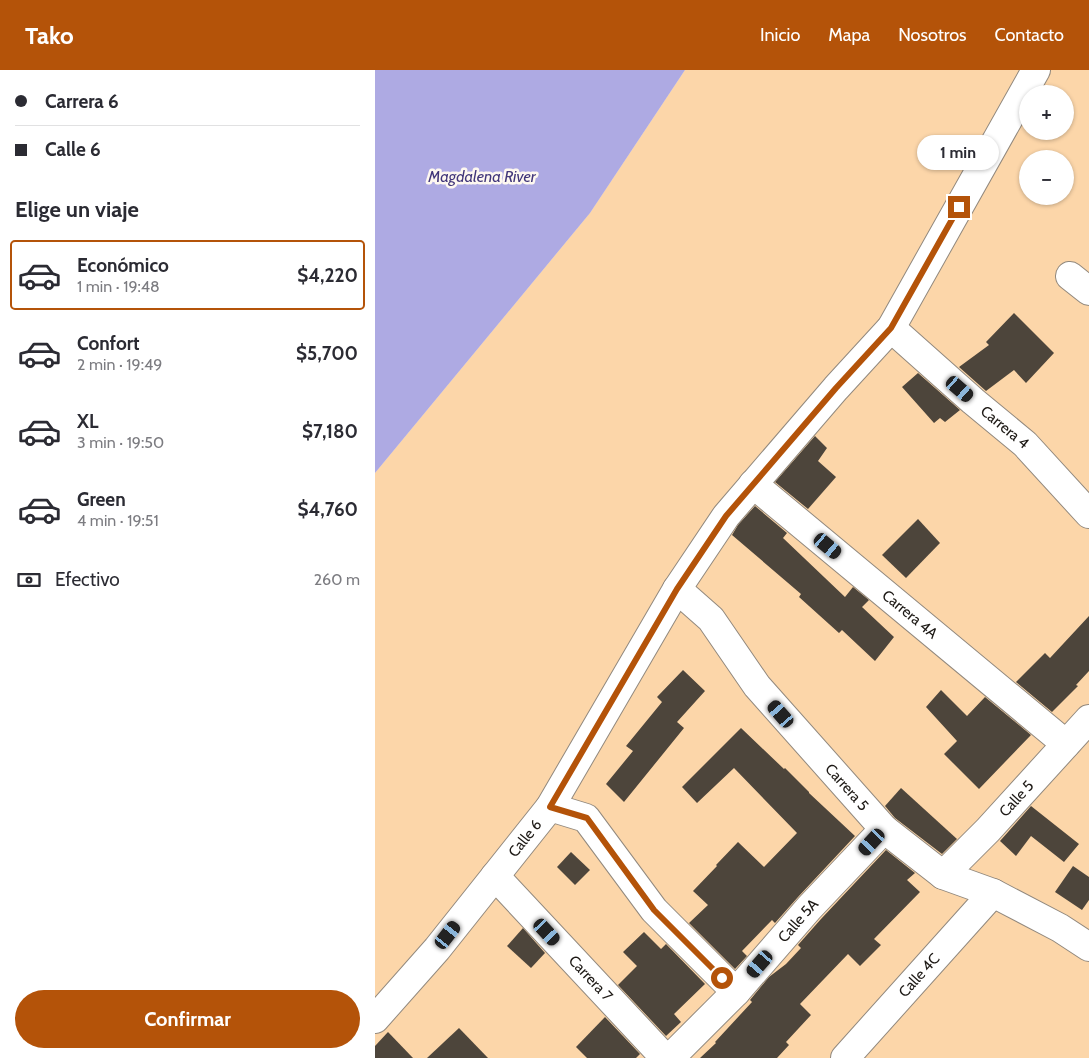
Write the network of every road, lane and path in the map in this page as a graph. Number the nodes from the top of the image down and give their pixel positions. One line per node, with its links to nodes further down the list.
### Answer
1 (1036, 70): 2 (street, Calle 6)
2 (891, 328): 3 (street, Calle 6); 4 (street, Carrera 4)
3 (753, 484): 5 (street, Calle 6); 7 (street, Carrera 4A)
4 (1089, 514)
5 (677, 589): 8 (street, Calle 6); 9 (street, Carrera 5)
6 (1089, 719): 7 (street, Calle 5)
7 (1066, 744): 10 (street, Calle 5)
8 (550, 807): 11 (street, Calle 6); 14 (street)
9 (884, 829): 10 (street, Carrera 5); 14 (street, Calle 5A)
10 (943, 875): 12 (street, Carrera 5)
11 (495, 876): 15 (street, Calle 6); 16 (street, Carrera 7)
12 (993, 893): 13 (street, Carrera 5); 18 (street, Calle 4C)
13 (1089, 947)
14 (736, 992): 17 (street, Calle 5A)
15 (375, 1019)
16 (665, 1058)
17 (670, 1058)
18 (845, 1058)

